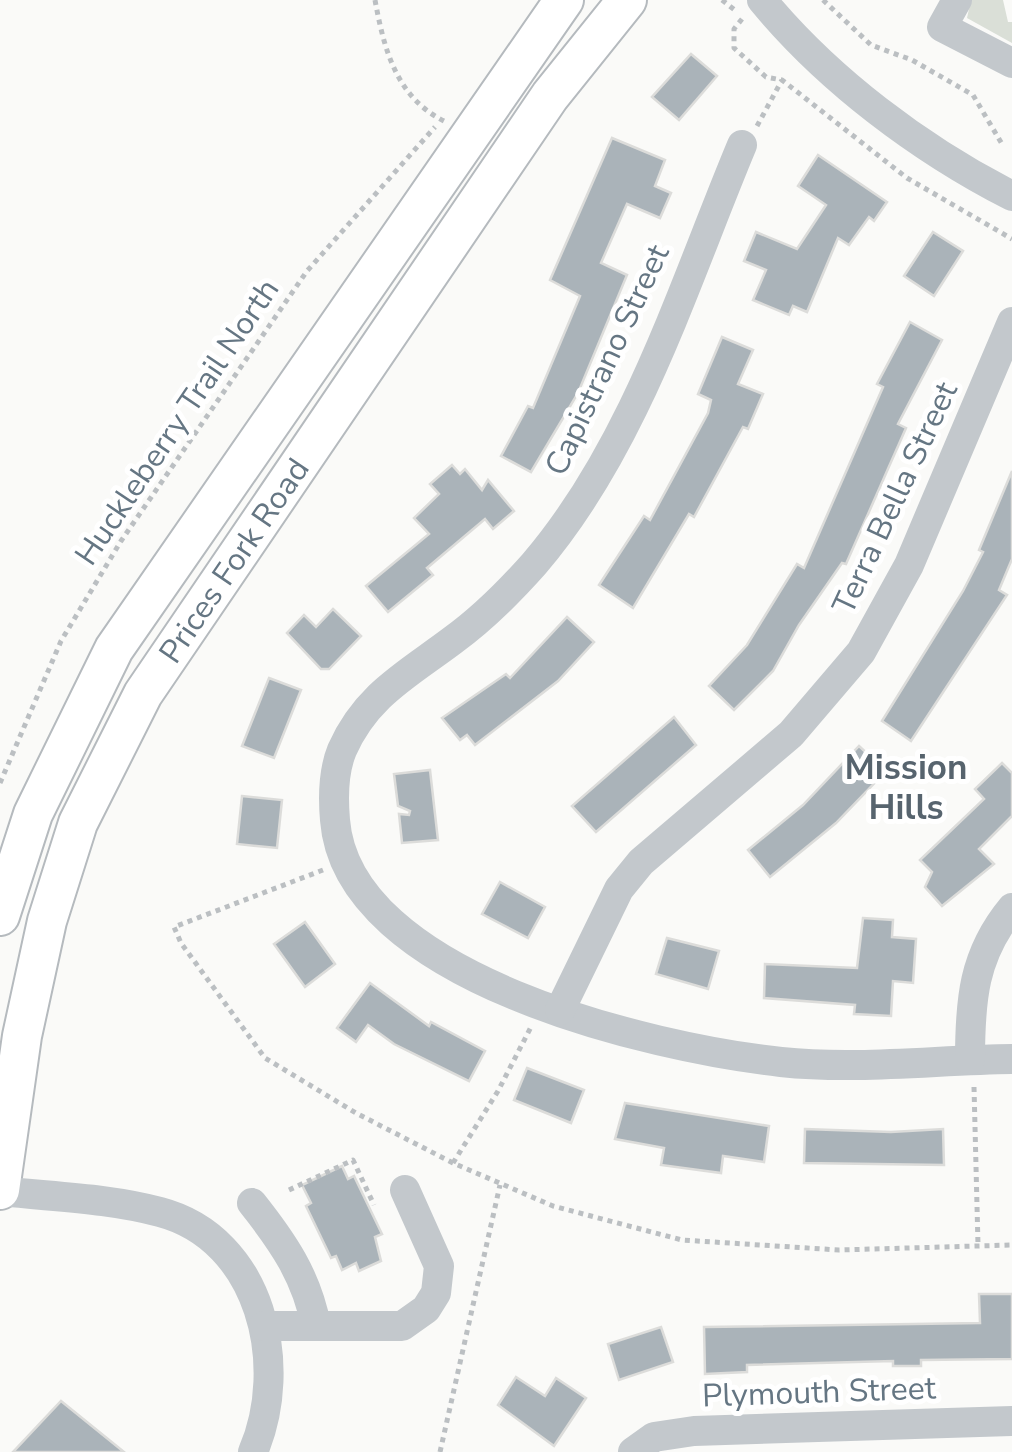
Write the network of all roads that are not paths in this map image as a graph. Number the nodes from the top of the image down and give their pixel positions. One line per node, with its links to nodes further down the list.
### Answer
1 (564, 0): 10 (main road, Prices Fork Road)
2 (628, 0): 15 (main road, Prices Fork Road)
3 (762, 0): 7 (street)
4 (957, 0): 5 (street)
5 (1012, 63)
6 (742, 145): 11 (street, Capistrano Street)
7 (1007, 175)
8 (1012, 322): 11 (street, Terra Bella Street)
9 (1012, 908): 13 (street)
10 (0, 916)
11 (560, 1010): 13 (street, Capistrano Street)
12 (1012, 1059): 13 (street, Capistrano Street)
13 (970, 1060)
14 (405, 1190): 18 (street)
15 (0, 1191): 17 (street)
16 (252, 1204): 18 (street)
17 (264, 1326): 18 (street); 21 (street)
18 (316, 1326)
19 (1012, 1421): 20 (street, Plymouth Street)
20 (938, 1437): 22 (street, Plymouth Street)
21 (254, 1452)
22 (634, 1452)

